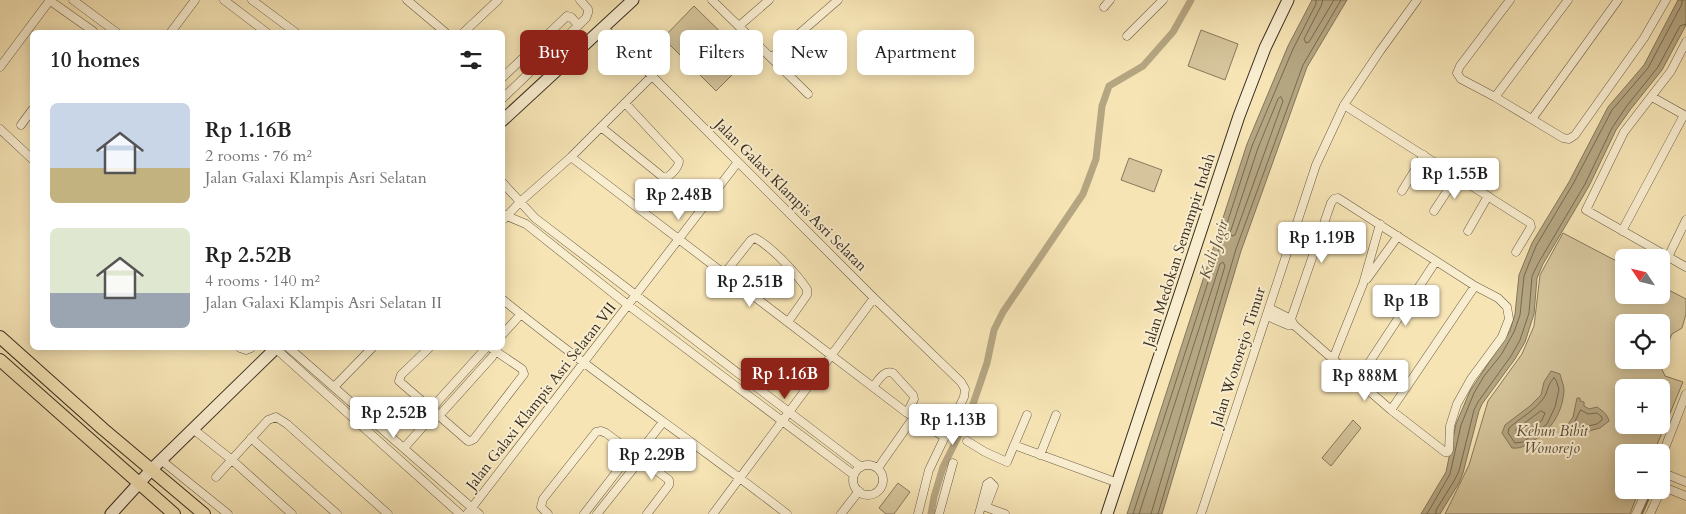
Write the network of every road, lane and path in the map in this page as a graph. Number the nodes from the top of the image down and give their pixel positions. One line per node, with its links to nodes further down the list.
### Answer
1 (49, 0): 26 (street); 39 (street)
2 (73, 0): 22 (street)
3 (195, 0): 29 (street)
4 (224, 0): 30 (street)
5 (252, 0): 31 (street)
6 (498, 0): 33 (street)
7 (580, 0): 23 (street)
8 (633, 0): 24 (street)
9 (769, 0): 25 (street)
10 (838, 0): 38 (street)
11 (1110, 0): 21 (street)
12 (1288, 0): 145 (street, Jalan Medokan Semampir Indah)
13 (1417, 0): 49 (street, Jalan Wonorejo Timur)
14 (1510, 0): 46 (street)
15 (1568, 0): 46 (street)
16 (1618, 0): 53 (street)
17 (1666, 0): 53 (street)
18 (409, 1): 32 (street)
19 (715, 1): 25 (street)
20 (1161, 1): 35 (street)
21 (1104, 7)
22 (101, 21): 27 (street); 28 (street)
23 (578, 25): 34 (street); 40 (street)
24 (603, 26): 36 (street); 43 (street, Jalan Galaxi Klampis Asri Selatan)
25 (739, 26): 38 (street)
26 (89, 30)
27 (94, 30)
28 (113, 30)
29 (172, 30)
30 (263, 30)
31 (291, 30)
32 (444, 30)
33 (466, 30)
34 (574, 30)
35 (1127, 36)
36 (588, 37)
37 (1686, 42): 47 (street)
38 (771, 58): 44 (street)
39 (0, 67)
40 (505, 75)
41 (536, 75): 45 (street)
42 (540, 75): 52 (street)
43 (652, 76): 48 (street); 60 (street, Jalan Galaxi Klampis Asri Selatan)
44 (808, 94)
45 (505, 97)
46 (1495, 97): 53 (street)
47 (1652, 97): 51 (street); 72 (street)
48 (625, 103): 55 (street); 55 (street)
49 (1344, 105): 57 (street); 88 (street, Jalan Wonorejo Timur)
50 (30, 113): 54 (street)
51 (1685, 115): 72 (street)
52 (505, 117)
53 (1532, 119)
54 (21, 125)
55 (601, 127): 59 (street)
56 (0, 129): 58 (street)
57 (1424, 155): 61 (street); 63 (street)
58 (30, 157)
59 (571, 157): 65 (street); 74 (street)
60 (738, 162): 74 (street, Jalan Galaxi Klampis Asri Selatan VII); 85 (street, Jalan Galaxi Klampis Asri Selatan)
61 (1457, 176): 64 (street); 66 (street)
62 (505, 185): 65 (street)
63 (1402, 191)
64 (1488, 196): 71 (street); 76 (street)
65 (520, 202): 67 (street); 84 (street)
66 (1434, 211)
67 (505, 216)
68 (505, 217): 87 (street)
69 (1686, 220): 77 (street)
70 (1380, 224): 73 (street); 82 (street); 91 (street)
71 (1468, 231)
72 (1622, 231): 75 (street)
73 (1398, 236): 79 (street); 82 (street)
74 (679, 240): 81 (street); 84 (street, Jalan Galaxi Klampis Asri Selatan VII)
75 (1655, 249)
76 (1516, 252)
77 (1670, 252)
78 (1670, 257): 80 (street)
79 (1436, 261): 83 (street); 107 (street)
80 (1686, 267)
81 (724, 274): 90 (street); 90 (street)
82 (1363, 284): 103 (street)
83 (1476, 286): 113 (street); 113 (street)
84 (637, 294): 87 (street, Jalan Galaxi Klampis Asri Selatan VII); 114 (street)
85 (874, 298): 102 (street); 123 (street, Jalan Galaxi Klampis Asri Selatan)
86 (505, 301): 89 (street)
87 (628, 305): 105 (street, Jalan Galaxi Klampis Asri Selatan VII); 119 (street)
88 (1268, 312): 91 (street); 173 (street, Jalan Wonorejo Timur)
89 (521, 314): 92 (street); 105 (street)
90 (788, 322): 102 (street)
91 (1291, 323): 103 (street)
92 (505, 332)
93 (0, 338): 135 (main road)
94 (273, 350): 122 (street)
95 (277, 350): 108 (street)
96 (290, 350): 106 (street)
97 (370, 350): 109 (street)
98 (427, 350): 112 (street)
99 (484, 350): 112 (street)
100 (493, 350): 117 (street)
101 (495, 350): 117 (street)
102 (832, 356): 110 (street); 114 (street)
103 (1333, 359): 107 (street)
104 (0, 360): 142 (main road)
105 (584, 362): 121 (street); 152 (street, Jalan Galaxi Klampis Asri Selatan VII)
106 (319, 374): 108 (street); 109 (street)
107 (1357, 381): 113 (street)
108 (313, 382): 160 (street)
109 (334, 387): 128 (street)
110 (873, 387): 118 (street); 118 (street)
111 (1686, 394): 126 (street)
112 (431, 410): 117 (street); 120 (street)
113 (1391, 410)
114 (789, 413): 119 (street); 136 (street)
115 (1027, 414): 127 (street)
116 (1056, 415): 131 (street)
117 (438, 416): 120 (street)
118 (910, 416): 123 (street); 137 (street)
119 (782, 421): 138 (street); 141 (street)
120 (427, 422): 128 (street)
121 (663, 422): 129 (street); 141 (street)
122 (193, 429): 133 (street); 135 (street)
123 (944, 437): 169 (street)
124 (252, 438): 133 (street); 153 (street); 159 (street)
125 (967, 441): 127 (street)
126 (1666, 444)
127 (1014, 445): 131 (street)
128 (404, 448): 152 (street)
129 (642, 449): 130 (street); 132 (street)
130 (632, 452): 132 (street); 162 (street); 163 (street)
131 (1040, 455): 145 (street)
132 (641, 459): 164 (street); 165 (street)
133 (232, 460): 140 (street); 158 (street)
134 (953, 463): 170 (street)
135 (157, 464): 142 (street); 156 (main road); 157 (street)
136 (861, 467): 137 (street); 138 (street)
137 (878, 468): 146 (street)
138 (854, 475): 146 (street)
139 (1670, 475): 144 (street)
140 (216, 478)
141 (740, 478): 166 (street); 167 (street)
142 (140, 482): 154 (street); 155 (main road)
143 (990, 482): 151 (street)
144 (1686, 482)
145 (1118, 483): 172 (street, Jalan Medokan Semampir Indah)
146 (859, 491): 168 (street)
147 (1670, 491): 148 (street)
148 (1686, 496)
149 (1643, 499): 174 (street)
150 (1657, 499): 175 (street)
151 (982, 509): 171 (street)
152 (470, 511): 161 (street)
153 (385, 513)
154 (111, 514)
155 (174, 514)
156 (204, 514)
157 (228, 514)
158 (292, 514)
159 (338, 514)
160 (460, 514)
161 (480, 514)
162 (548, 514)
163 (584, 514)
164 (597, 514)
165 (647, 514)
166 (713, 514)
167 (787, 514)
168 (841, 514)
169 (918, 514)
170 (939, 514)
171 (1005, 514)
172 (1107, 514)
173 (1201, 514)
174 (1636, 514)
175 (1650, 514)

